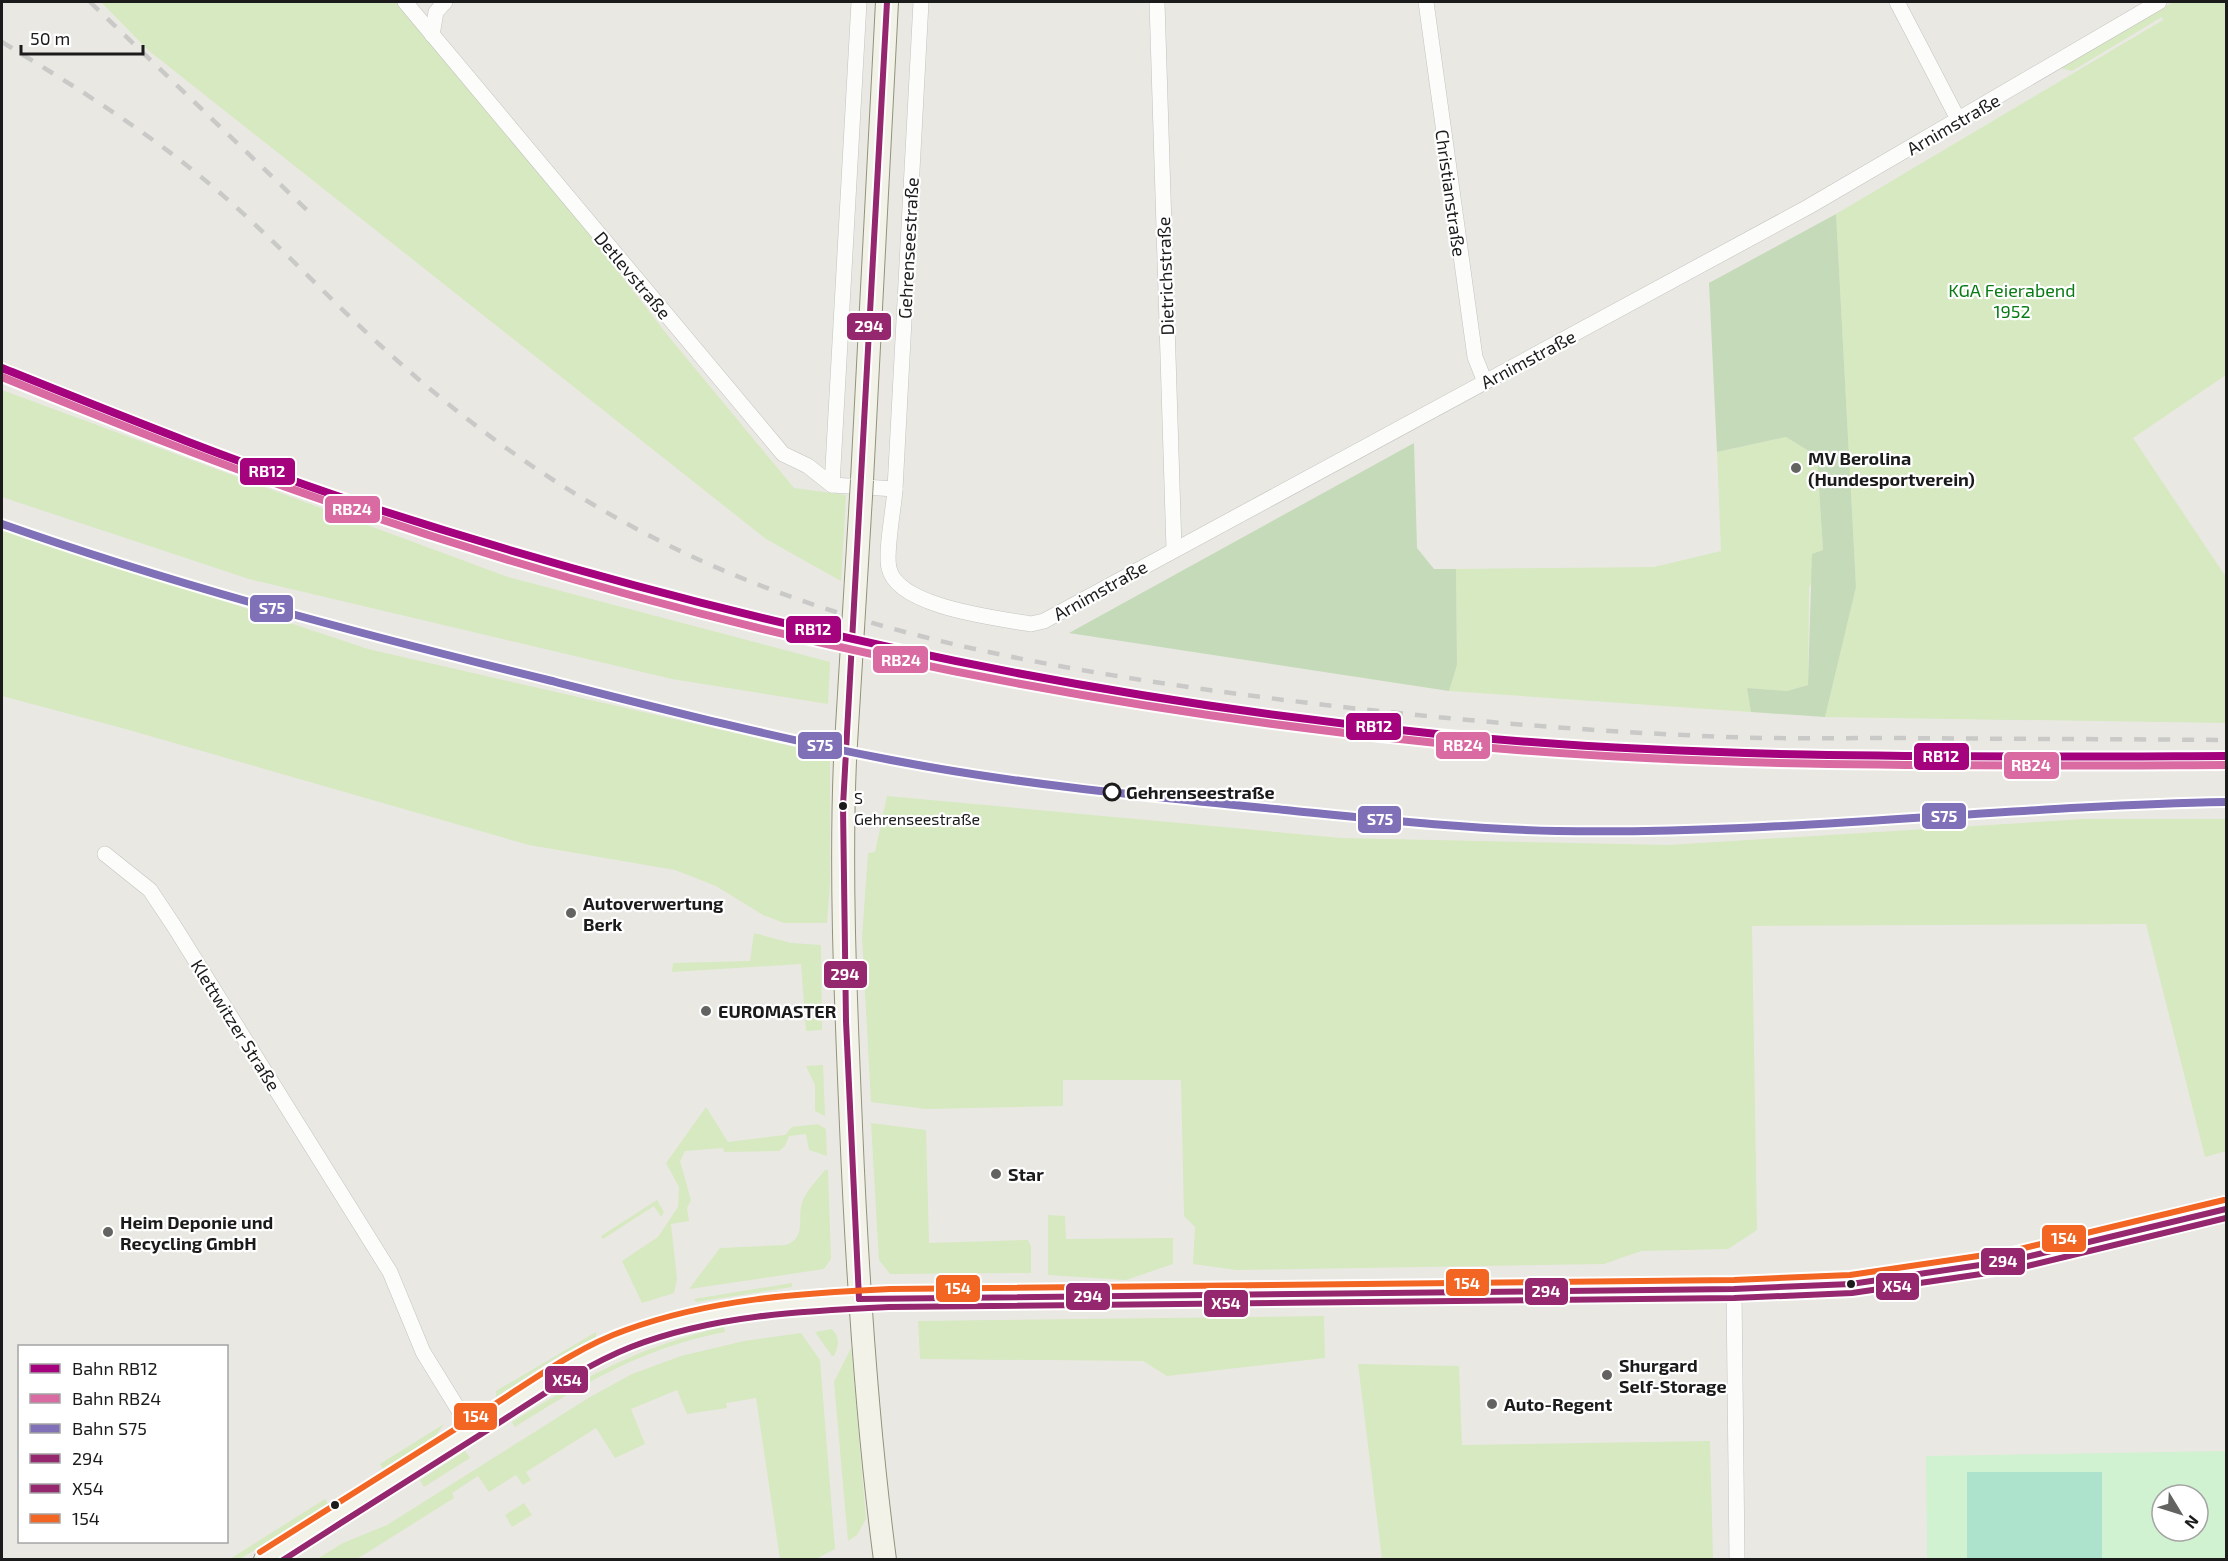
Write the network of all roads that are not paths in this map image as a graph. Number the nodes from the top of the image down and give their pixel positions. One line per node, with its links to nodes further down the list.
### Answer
1 (405, 2): 10 (street, Detlevstraße)
2 (445, 2): 10 (street)
3 (859, 2): 13 (street)
4 (886, 2): 20 (main road, Gehrenseestraße, bridge)
5 (921, 2): 14 (street, Gehrenseestraße)
6 (1157, 2): 15 (street, Dietrichstraße)
7 (1426, 2): 12 (street, Christianstraße)
8 (1897, 2): 11 (street)
9 (2159, 2): 11 (street, Arnimstraße)
10 (432, 35): 13 (street, Detlevstraße)
11 (1959, 121): 12 (street, Arnimstraße)
12 (1485, 382): 15 (street, Arnimstraße)
13 (832, 485): 14 (street)
14 (895, 489): 16 (street, Gehrenseestraße)
15 (1174, 549): 16 (street, Arnimstraße)
16 (888, 566)
17 (105, 854): 21 (street, Klettwitzer Straße)
18 (2226, 1209): 19 (main road)
19 (1734, 1289): 20 (main road); 24 (street)
20 (860, 1299): 21 (main road); 23 (main road)
21 (471, 1430): 22 (main road)
22 (265, 1560)
23 (885, 1560)
24 (1737, 1560)

